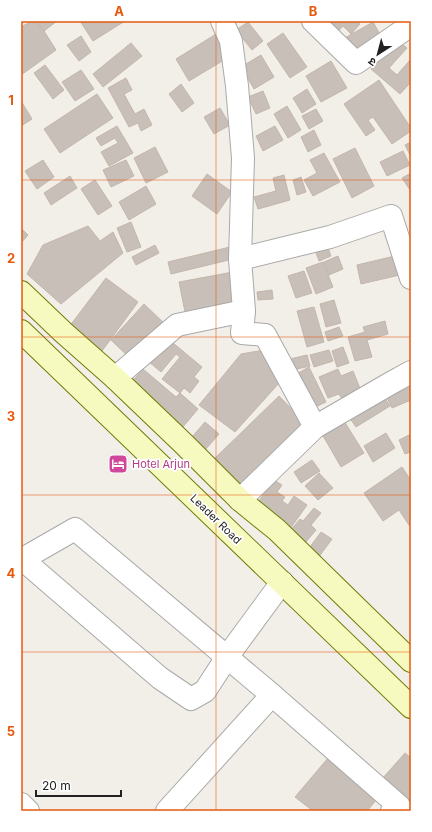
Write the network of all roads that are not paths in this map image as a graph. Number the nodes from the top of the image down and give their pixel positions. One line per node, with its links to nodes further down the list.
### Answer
1 (222, 21): 4 (street)
2 (313, 21): 3 (street)
3 (411, 25)
4 (240, 259): 5 (street); 7 (street)
5 (411, 278)
6 (21, 292): 10 (main road)
7 (244, 311): 10 (street); 11 (street)
8 (21, 331): 14 (main road, Leader Road)
9 (411, 372): 11 (street)
10 (115, 378): 12 (main road)
11 (315, 427): 12 (street)
12 (240, 500): 16 (main road)
13 (21, 560): 15 (street); 15 (street)
14 (282, 582): 15 (street); 18 (main road, Leader Road)
15 (227, 657): 17 (street)
16 (411, 661)
17 (272, 695): 21 (street); 22 (street)
18 (411, 707)
19 (21, 804): 20 (street)
20 (28, 811)
21 (167, 811)
22 (392, 811)

